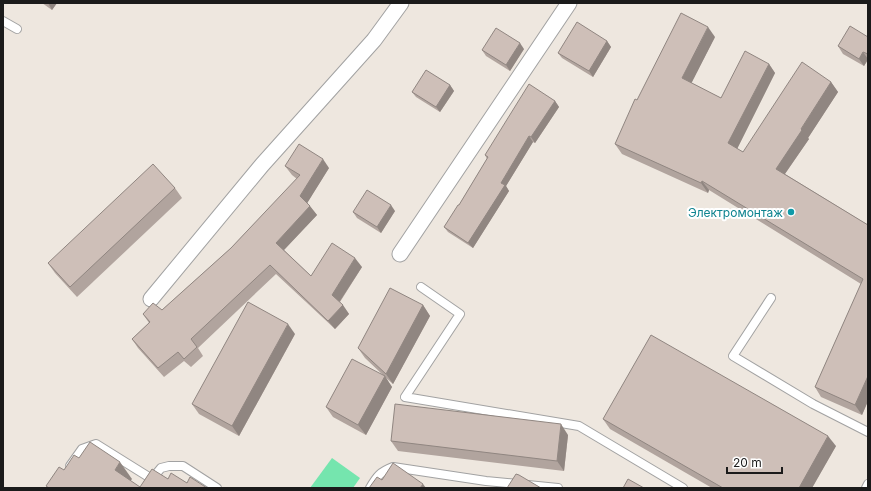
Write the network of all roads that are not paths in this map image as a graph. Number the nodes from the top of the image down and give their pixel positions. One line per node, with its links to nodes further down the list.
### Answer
1 (401, 3): 8 (street)
2 (569, 3): 5 (street)
3 (3, 21): 4 (lane)
4 (16, 29)
5 (400, 254)
6 (421, 287): 19 (lane)
7 (771, 298): 9 (lane)
8 (151, 299)
9 (868, 432)
10 (64, 475): 11 (lane)
11 (152, 479): 15 (lane); 16 (lane)
12 (483, 484): 14 (lane); 17 (lane)
13 (868, 484): 20 (lane)
14 (528, 487): 18 (lane)
15 (146, 488)
16 (217, 488)
17 (370, 488)
18 (558, 488)
19 (683, 488)
20 (866, 488)

